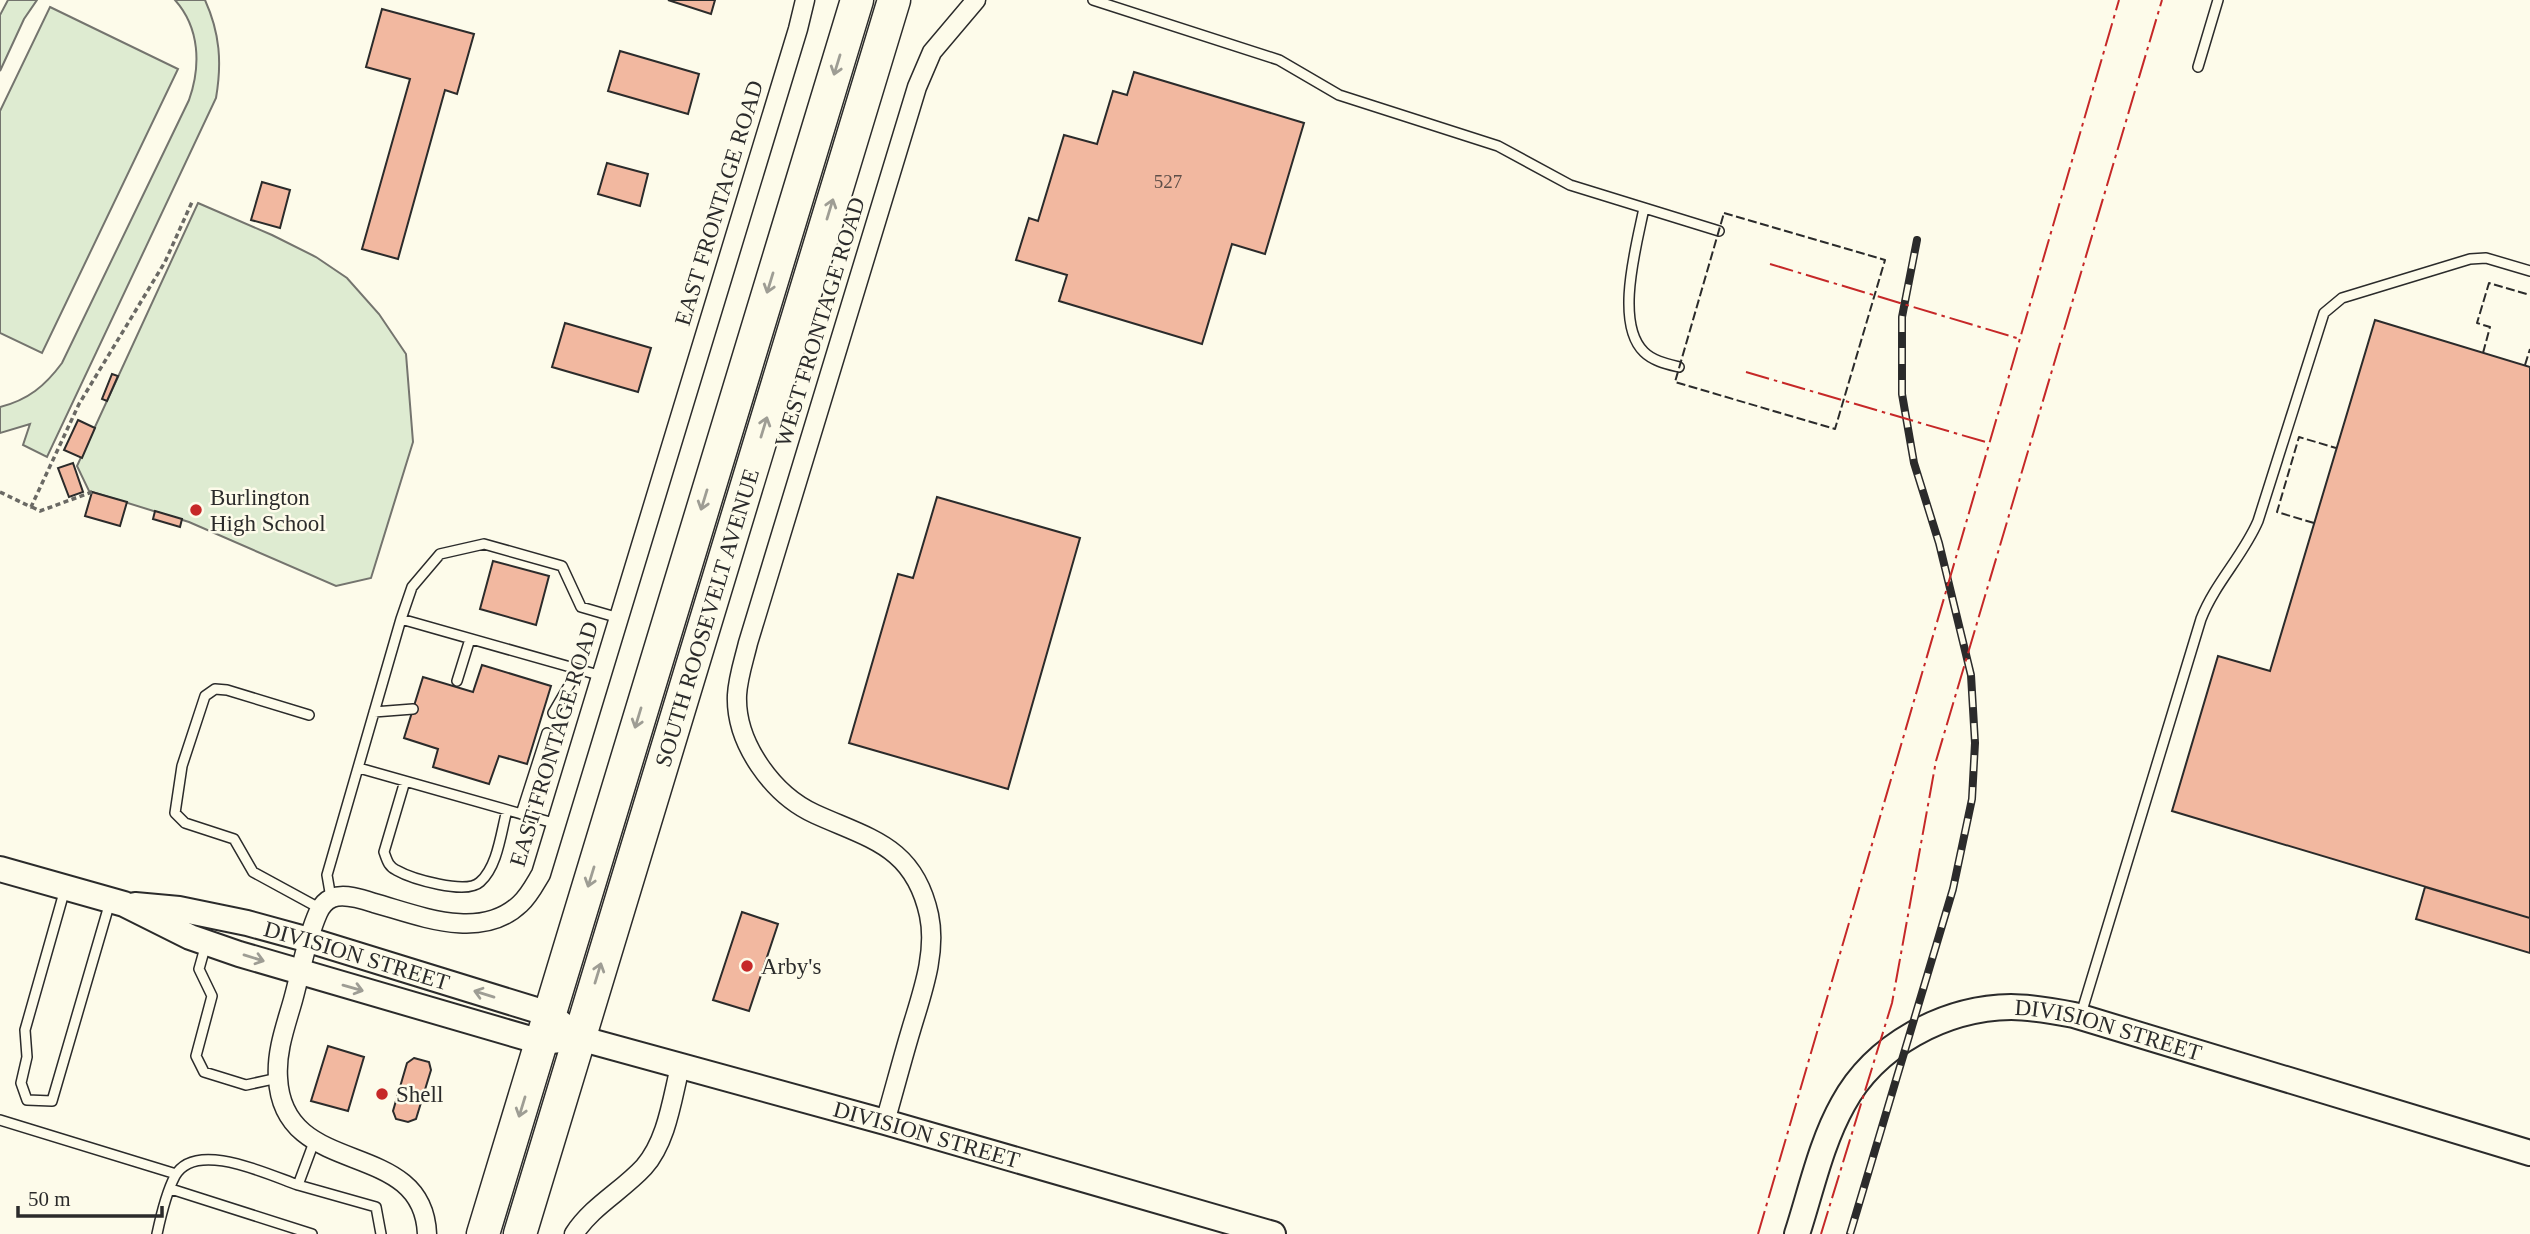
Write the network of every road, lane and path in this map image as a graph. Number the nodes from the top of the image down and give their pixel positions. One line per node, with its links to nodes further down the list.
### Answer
1 (805, 0): 18 (street, EAST FRONTAGE ROAD)
2 (857, 0): 42 (highway, SOUTH ROOSEVELT AVENUE, one-way to 42)
3 (884, 0): 9 (highway)
4 (894, 0): 9 (highway, SOUTH ROOSEVELT AVENUE)
5 (976, 0): 47 (street, WEST FRONTAGE ROAD)
6 (1093, 0): 11 (lane)
7 (2218, 0): 8 (lane)
8 (2198, 67)
9 (870, 77): 43 (highway, SOUTH ROOSEVELT AVENUE, one-way to 9)
10 (192, 202): 17 (path)
11 (1644, 208): 12 (lane); 14 (lane)
12 (1719, 231)
13 (2530, 271): 41 (lane)
14 (1679, 367)
15 (0, 492): 17 (path)
16 (92, 492): 17 (path)
17 (31, 507)
18 (619, 618): 19 (lane); 22 (street, EAST FRONTAGE ROAD)
19 (401, 619): 20 (lane); 25 (lane)
20 (470, 639): 21 (lane); 23 (lane)
21 (575, 668): 22 (lane); 26 (lane)
22 (602, 676): 33 (street, EAST FRONTAGE ROAD)
23 (457, 681)
24 (413, 709): 25 (lane)
25 (374, 712): 29 (lane)
26 (553, 713)
27 (309, 715): 37 (lane)
28 (547, 733): 32 (lane)
29 (359, 768): 30 (lane); 37 (lane)
30 (405, 781): 31 (lane); 31 (lane)
31 (507, 810): 32 (lane)
32 (521, 814): 33 (lane)
33 (557, 824): 37 (street, EAST FRONTAGE ROAD)
34 (0, 869): 35 (street, DIVISION STREET)
35 (66, 887): 36 (street, DIVISION STREET); 36 (lane)
36 (117, 902): 38 (street, DIVISION STREET); 39 (street, DIVISION STREET)
37 (326, 903): 38 (street)
38 (309, 940): 40 (street); 42 (street, DIVISION STREET, one-way to 38)
39 (206, 942): 40 (street, DIVISION STREET, one-way to 40); 45 (lane)
40 (300, 973): 42 (street, DIVISION STREET, one-way to 42); 45 (street)
41 (2081, 1017): 49 (street, DIVISION STREET); 61 (street, DIVISION STREET)
42 (545, 1028): 43 (street, DIVISION STREET); 57 (highway, SOUTH ROOSEVELT AVENUE, one-way to 57)
43 (579, 1038): 44 (street, DIVISION STREET); 58 (highway, SOUTH ROOSEVELT AVENUE)
44 (680, 1067): 47 (street, DIVISION STREET); 59 (street)
45 (278, 1079): 48 (street)
46 (0, 1120): 50 (lane)
47 (885, 1122): 60 (street, DIVISION STREET)
48 (314, 1142): 51 (lane); 56 (street)
49 (2530, 1153)
50 (176, 1174): 51 (lane); 52 (lane)
51 (298, 1185): 55 (lane)
52 (171, 1189): 53 (lane); 54 (lane)
53 (157, 1234)
54 (312, 1234)
55 (381, 1234)
56 (427, 1234)
57 (484, 1234)
58 (520, 1234)
59 (574, 1234)
60 (1273, 1234)
61 (1797, 1234)

